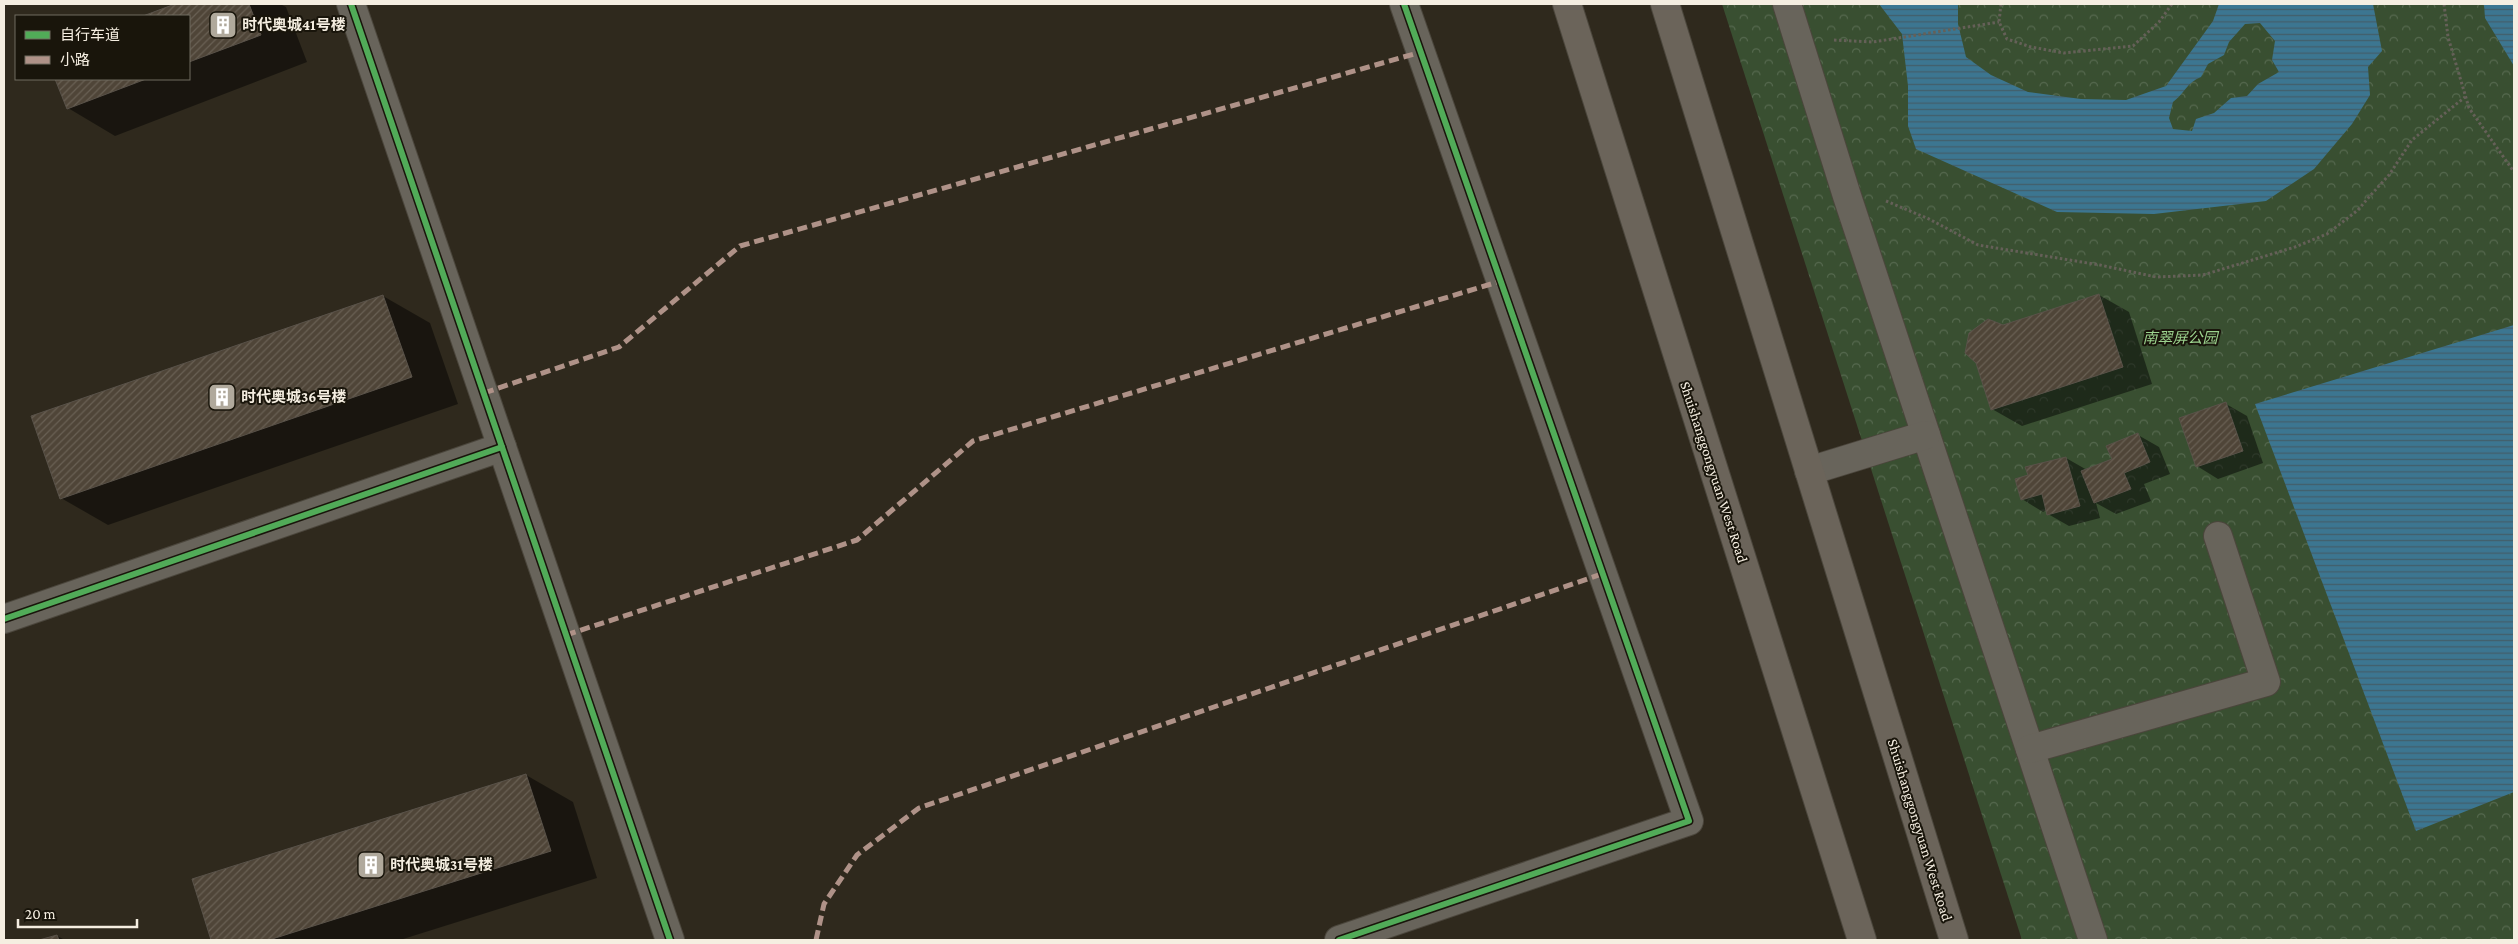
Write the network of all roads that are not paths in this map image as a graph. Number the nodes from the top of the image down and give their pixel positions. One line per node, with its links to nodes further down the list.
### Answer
1 (351, 4): 7 (street)
2 (1404, 4): 13 (street)
3 (1567, 4): 14 (main road, Shuishanggongyuan West Road)
4 (1665, 4): 8 (main road, Shuishanggongyuan West Road)
5 (1788, 4): 6 (street)
6 (1926, 435): 8 (street); 11 (street)
7 (502, 447): 10 (street); 12 (street)
8 (1809, 472): 15 (main road, Shuishanggongyuan West Road)
9 (2218, 536): 11 (street)
10 (4, 619)
11 (2030, 749): 16 (street)
12 (670, 940)
13 (1339, 940)
14 (1862, 940)
15 (1954, 940)
16 (2093, 940)

